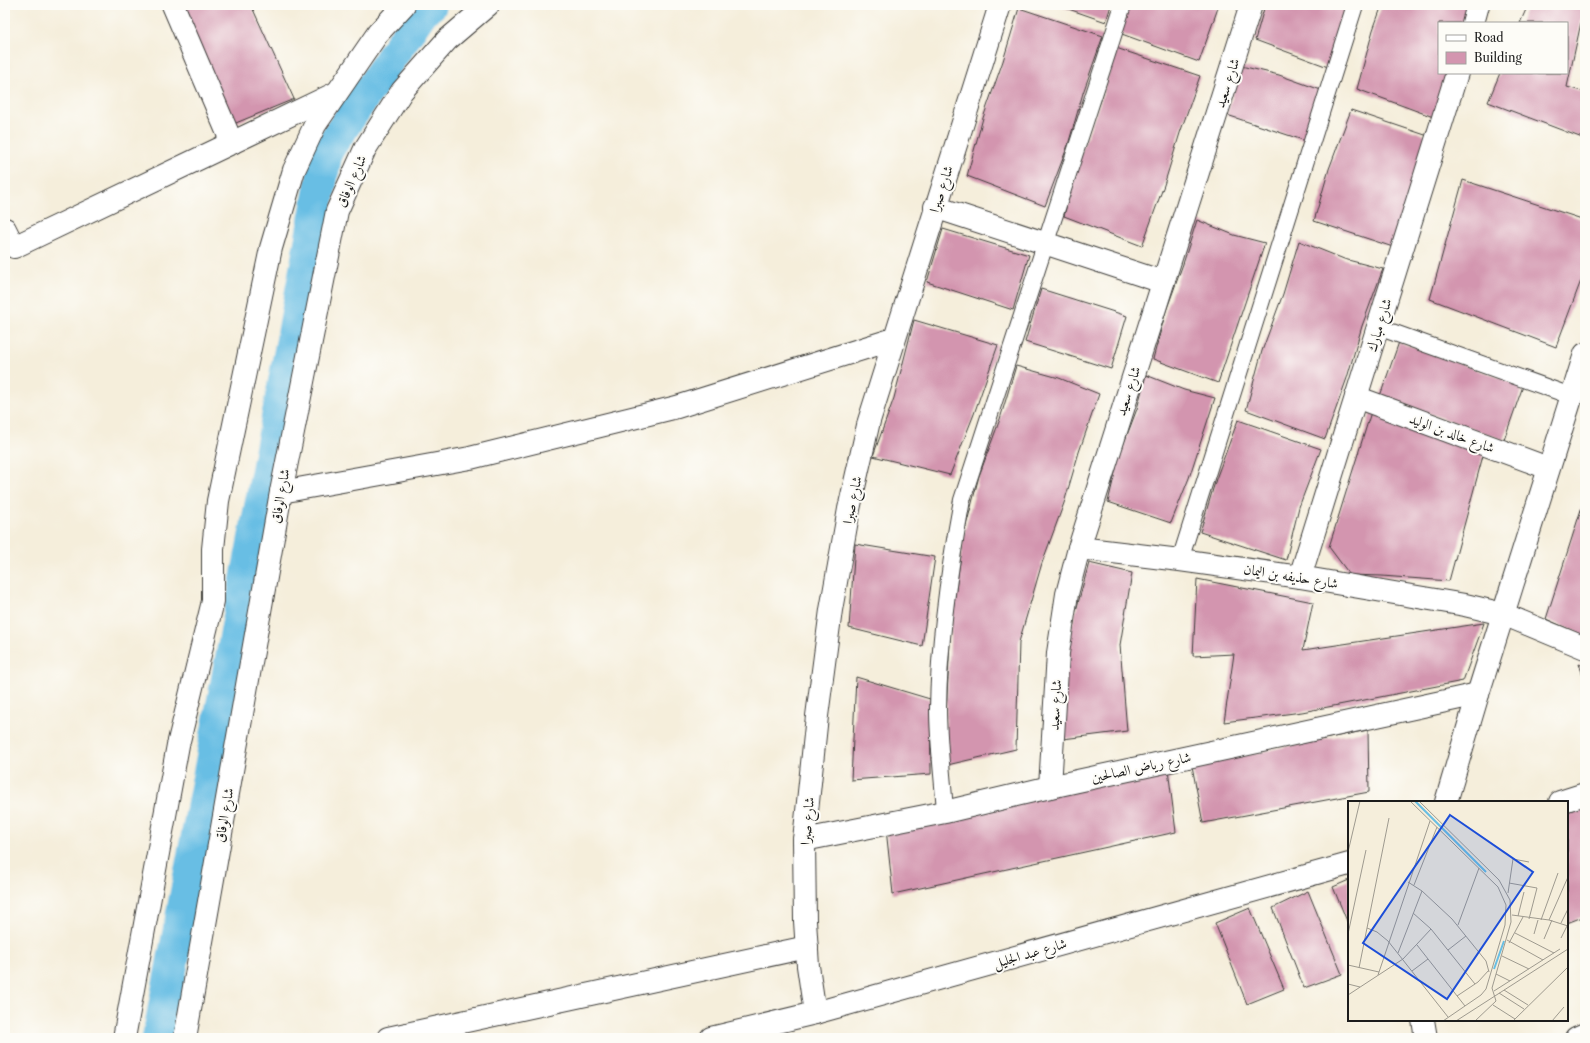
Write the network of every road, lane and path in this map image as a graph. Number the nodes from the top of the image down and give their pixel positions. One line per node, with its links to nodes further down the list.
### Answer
1 (173, 5): 12 (street)
2 (404, 5): 11 (street)
3 (488, 5): 23 (street, شارع الوفاق)
4 (1000, 5): 13 (street, شارع صبرا)
5 (1123, 5): 15 (lane)
6 (1251, 5): 16 (street, شارع سعيد)
7 (1355, 5): 25 (lane)
8 (1478, 5): 9 (street)
9 (1473, 22)
10 (1457, 74): 17 (street, شارع مبارك)
11 (336, 93): 12 (street); 41 (street)
12 (232, 143): 14 (street)
13 (936, 206): 15 (street); 18 (street, شارع صبرا)
14 (5, 229)
15 (1045, 242): 16 (street); 34 (lane)
16 (1163, 282): 24 (street, شارع سعيد)
17 (1378, 327): 20 (lane); 21 (street, شارع مبارك)
18 (894, 339): 23 (street); 35 (street, شارع صبرا)
19 (1585, 354): 20 (street)
20 (1571, 396): 22 (street)
21 (1356, 397): 22 (street, شارع خالد بن الوليد); 26 (street, شارع مبارك)
22 (1548, 468): 27 (street)
23 (281, 492): 42 (street, شارع الوفاق)
24 (1079, 548): 25 (street, شارع حذيفه بن اليمان); 30 (street, شارع سعيد)
25 (1180, 560): 26 (street, شارع حذيفه بن اليمان)
26 (1300, 577): 27 (street, شارع حذيفه بن اليمان)
27 (1503, 614): 28 (street, شارع حذيفه بن اليمان); 29 (street)
28 (1585, 648)
29 (1478, 694): 30 (street, شارع رياض الصالحين); 32 (street)
30 (1050, 787): 34 (street, شارع رياض الصالحين)
31 (1585, 794): 33 (street)
32 (1446, 801)
33 (1563, 801)
34 (945, 812): 35 (street, شارع رياض الصالحين)
35 (804, 840): 37 (street, شارع صبرا)
36 (1348, 864): 38 (street, شارع عبد الجليل)
37 (806, 947): 38 (street, شارع صبرا); 43 (street)
38 (814, 1013): 44 (street, شارع عبد الجليل)
39 (1423, 1021): 45 (street)
40 (1585, 1034): 46 (street)
41 (124, 1038)
42 (185, 1038)
43 (388, 1038)
44 (711, 1038)
45 (1426, 1038)
46 (1576, 1038)

